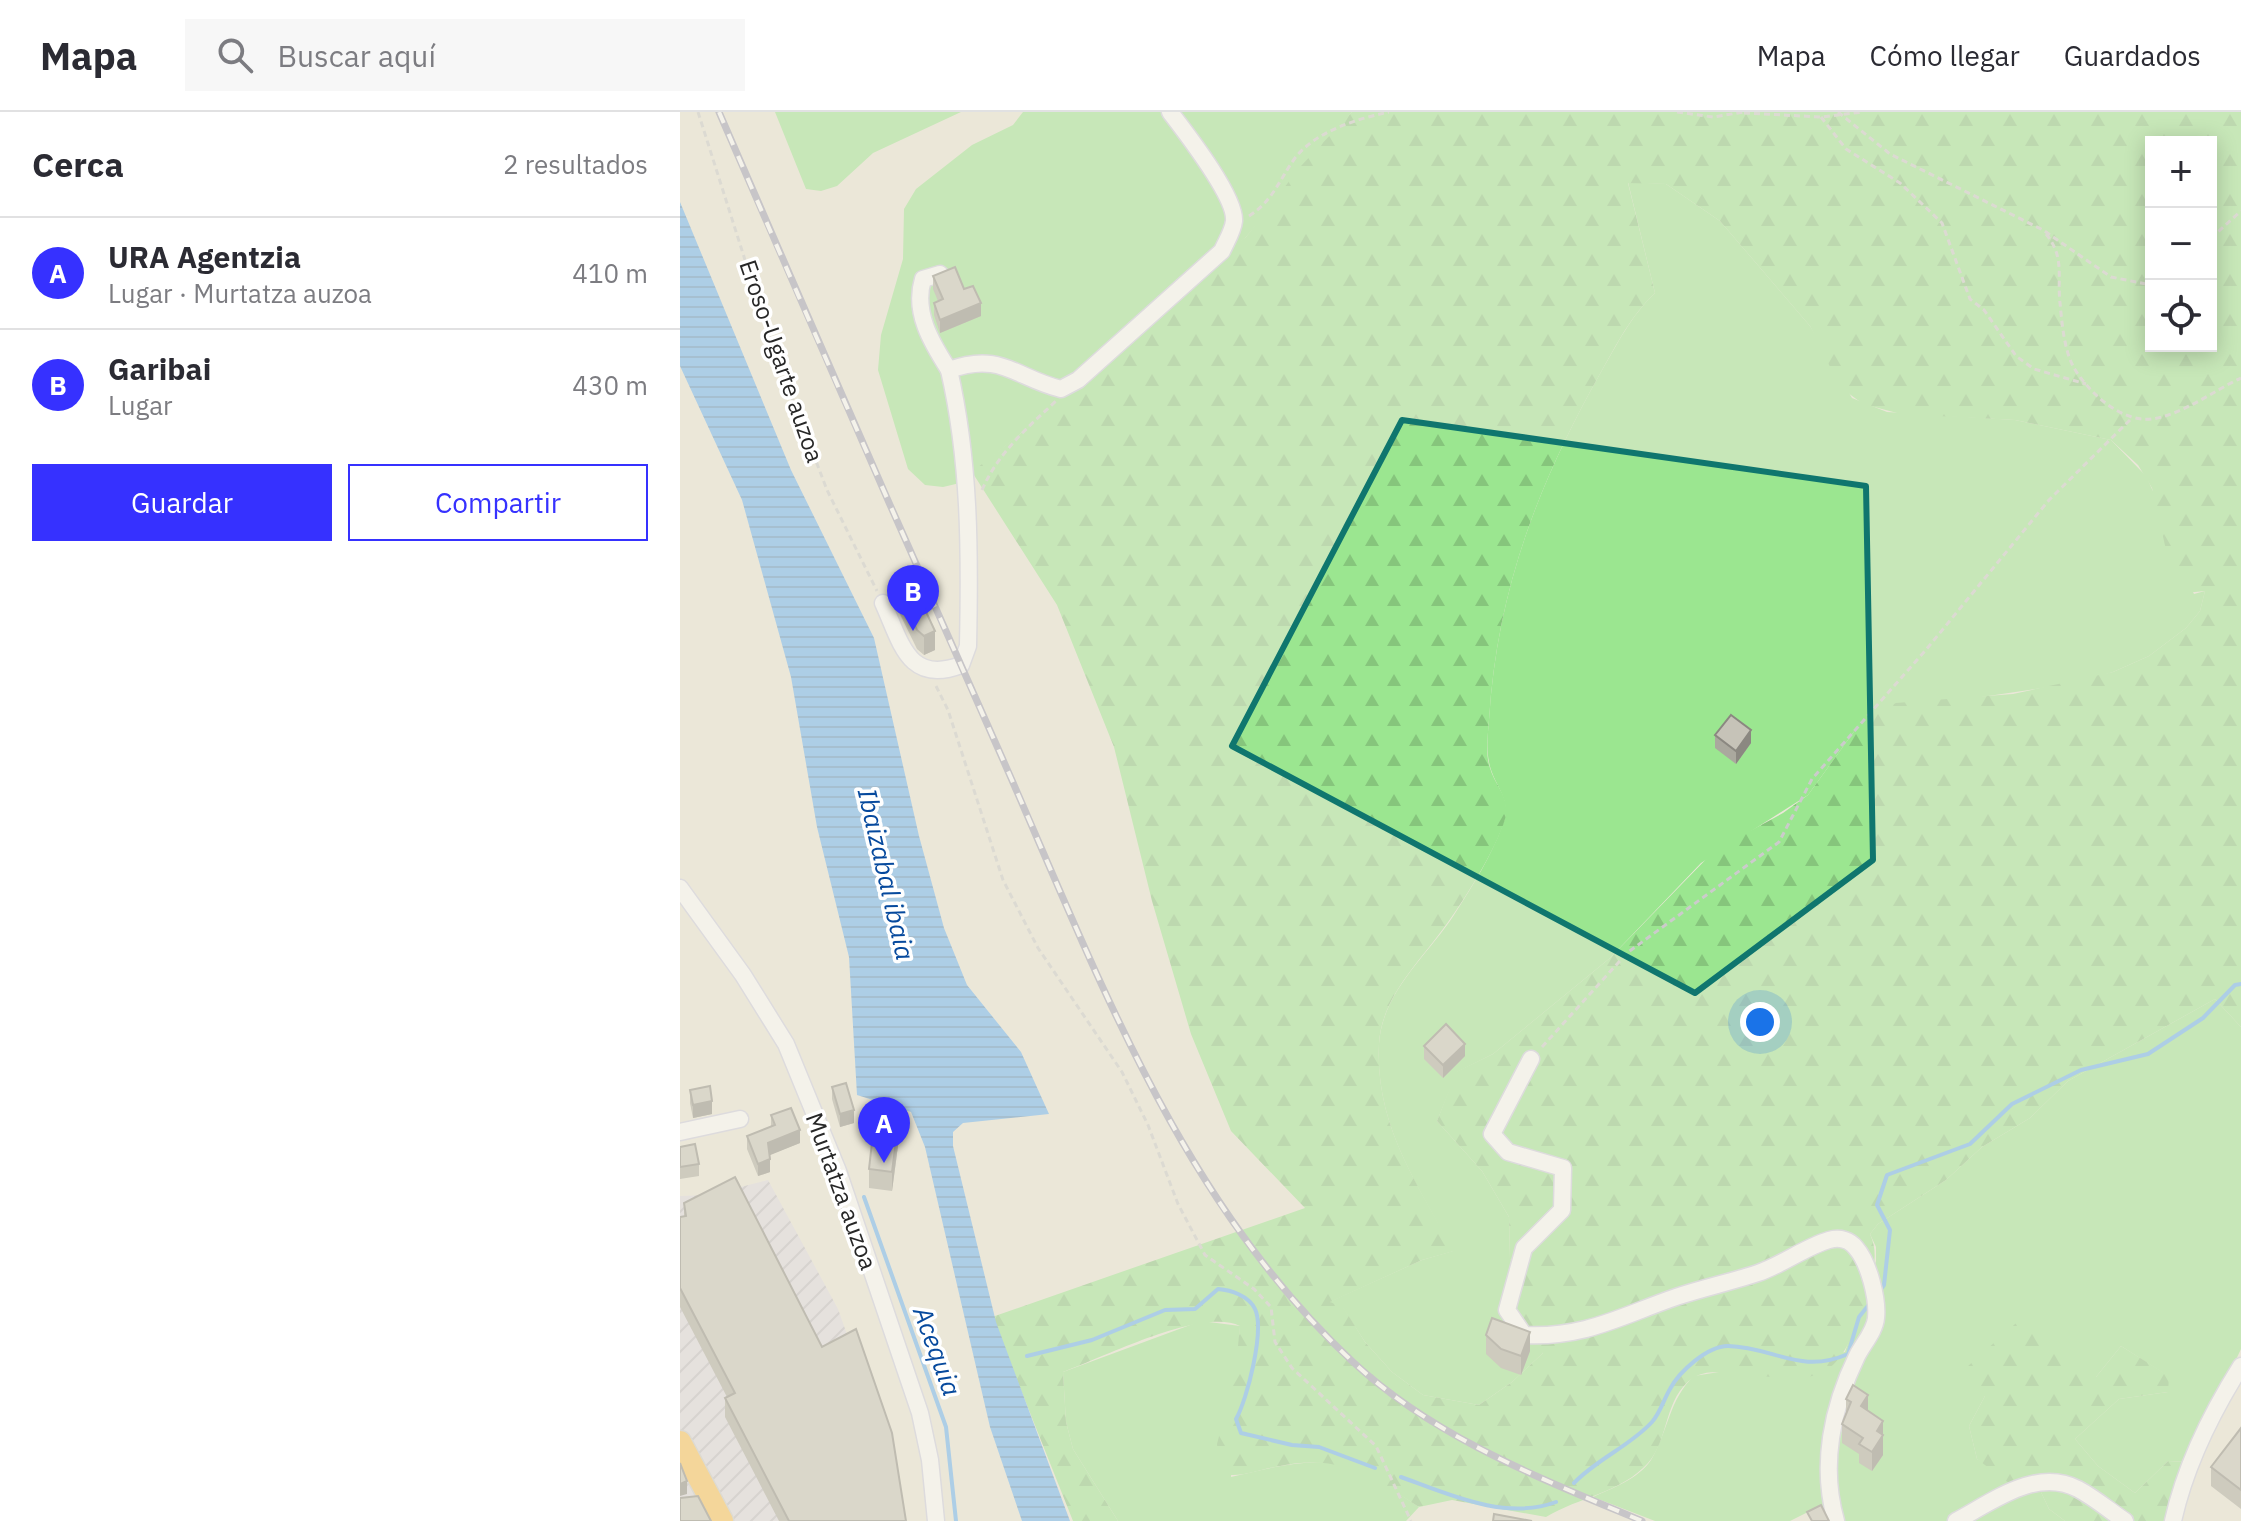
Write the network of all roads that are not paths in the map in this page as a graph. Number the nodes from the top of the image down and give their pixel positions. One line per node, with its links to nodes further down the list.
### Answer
1 (1170, 112): 3 (street)
2 (940, 274): 3 (street)
3 (949, 370): 4 (street)
4 (883, 603)
5 (680, 888): 12 (street, Murtatza auzoa)
6 (1531, 1059): 13 (street)
7 (740, 1119): 8 (street)
8 (680, 1132)
9 (2241, 1366): 16 (street)
10 (682, 1452): 11 (highway)
11 (722, 1521)
12 (936, 1521)
13 (1836, 1521)
14 (1956, 1521): 15 (street)
15 (2125, 1521)
16 (2173, 1521)

